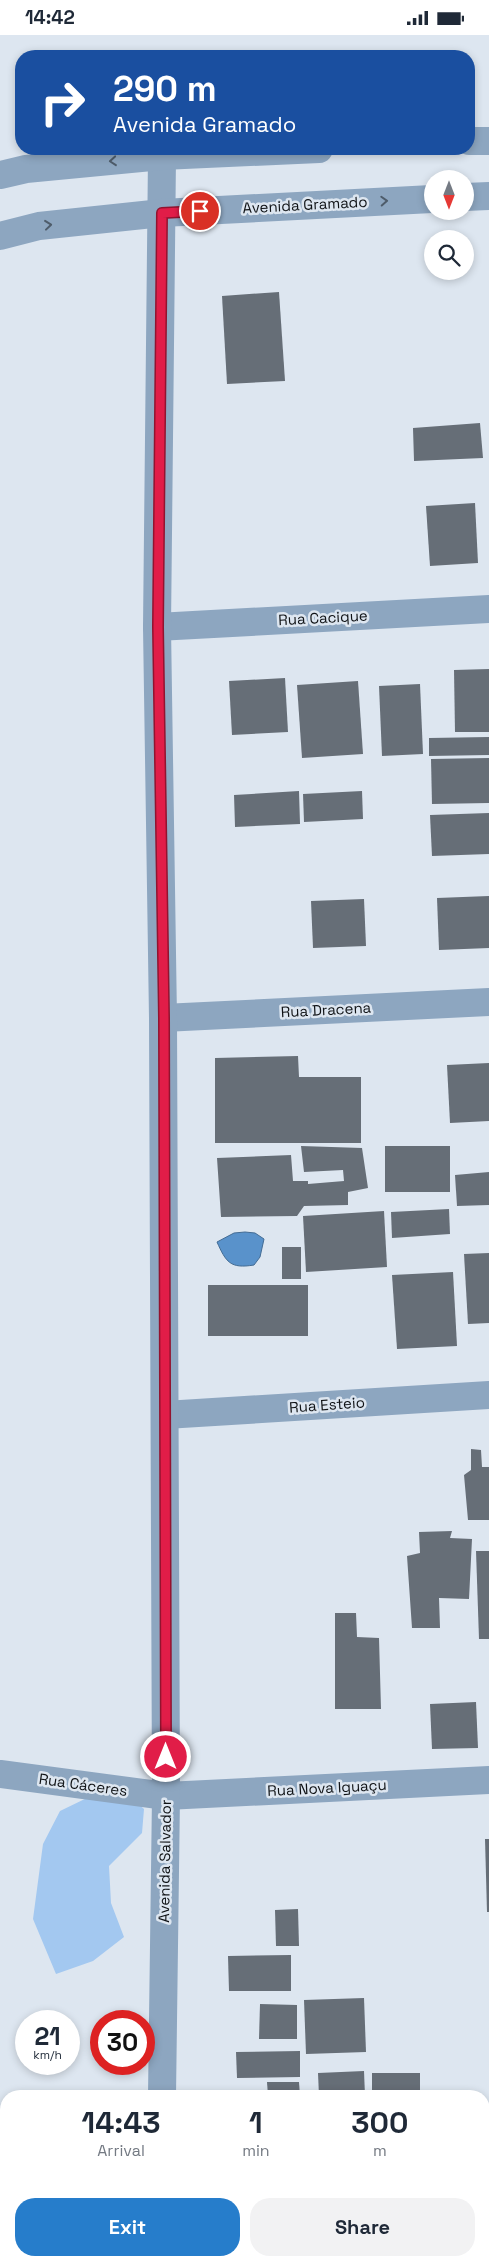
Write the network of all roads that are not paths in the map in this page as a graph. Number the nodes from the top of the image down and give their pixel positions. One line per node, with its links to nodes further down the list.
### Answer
1 (475, 141): 2 (street)
2 (489, 141)
3 (184, 155): 4 (street)
4 (162, 156): 5 (street, one-way to 5); 9 (street, Avenida Salvador)
5 (0, 175)
6 (489, 196): 7 (street)
7 (474, 197)
8 (424, 199): 9 (street, Avenida Gramado, one-way to 8)
9 (162, 213): 10 (street, Avenida Gramado, one-way to 9); 12 (street, Avenida Salvador)
10 (0, 236)
11 (489, 609): 12 (street, Rua Cacique)
12 (158, 627): 14 (street, Avenida Salvador)
13 (489, 1002): 14 (street, Rua Dracena)
14 (164, 1018): 16 (street, Avenida Salvador)
15 (489, 1395): 16 (street, Rua Esteio)
16 (164, 1415): 19 (street, Avenida Salvador)
17 (0, 1774): 19 (street, Rua Cáceres)
18 (489, 1780): 19 (street, Rua Nova Iguaçu)
19 (166, 1795): 20 (street, Avenida Salvador)
20 (162, 2090)

